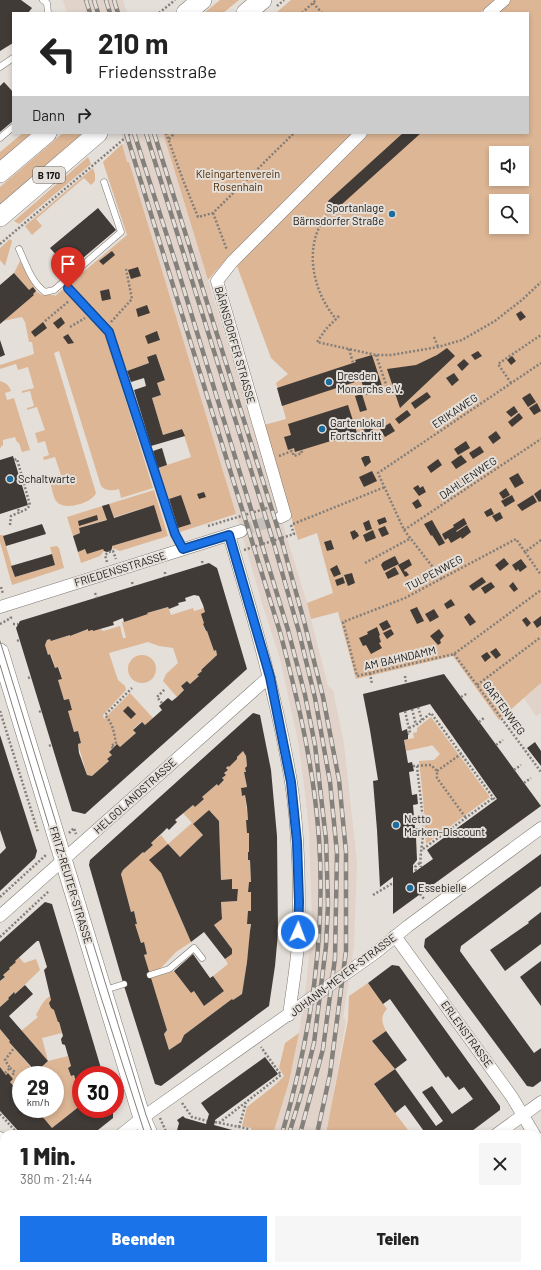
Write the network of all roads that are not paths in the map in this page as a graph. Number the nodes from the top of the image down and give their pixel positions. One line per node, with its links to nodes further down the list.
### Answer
1 (43, 0): 5 (lane)
2 (202, 0): 6 (main road)
3 (262, 0): 7 (main road)
4 (504, 0): 8 (street)
5 (48, 12)
6 (187, 12)
7 (247, 12)
8 (490, 12)
9 (12, 61): 10 (lane)
10 (0, 67)
11 (12, 128): 15 (lane)
12 (46, 134): 16 (main road)
13 (97, 134): 18 (main road, B 170)
14 (360, 134): 21 (street, BÄRNSDORFER STRASSE)
15 (0, 138)
16 (0, 173)
17 (104, 182): 19 (lane)
18 (0, 217)
19 (19, 249)
20 (68, 288): 24 (lane)
21 (287, 521)
22 (241, 531): 23 (street, FRIEDENSSTRASSE)
23 (229, 535): 24 (street, FRIEDENSSTRASSE); 27 (street)
24 (183, 549): 25 (street, FRIEDENSSTRASSE)
25 (0, 606)
26 (0, 652): 29 (main road, FRITZ-REUTER-STRASSE)
27 (270, 677): 29 (street, HELGOLANDSTRASSE); 36 (street)
28 (541, 828): 31 (street, JOHANN-MEYER-STRASSE)
29 (63, 860): 30 (street, HELGOLANDSTRASSE); 35 (main road, FRITZ-REUTER-STRASSE)
30 (0, 916)
31 (395, 936): 36 (street, JOHANN-MEYER-STRASSE); 38 (street, ERLENSTRASSE)
32 (202, 958): 33 (lane)
33 (150, 975)
34 (124, 984): 35 (lane)
35 (103, 990): 39 (main road, FRITZ-REUTER-STRASSE)
36 (289, 1015): 39 (street, JOHANN-MEYER-STRASSE)
37 (541, 1102): 38 (street)
38 (523, 1115): 42 (street); 43 (street, ERLENSTRASSE)
39 (142, 1118): 40 (street, JOHANN-MEYER-STRASSE); 41 (main road, FRITZ-REUTER-STRASSE)
40 (127, 1130)
41 (147, 1130)
42 (502, 1130)
43 (532, 1130)

